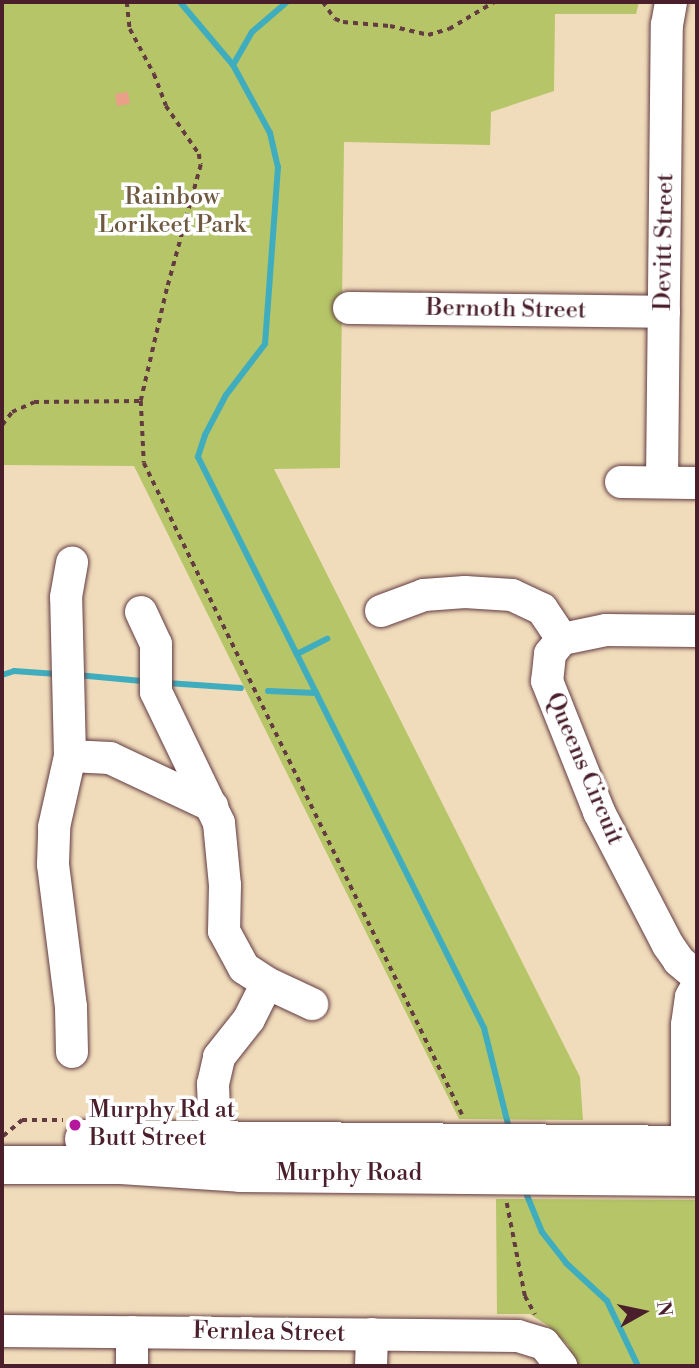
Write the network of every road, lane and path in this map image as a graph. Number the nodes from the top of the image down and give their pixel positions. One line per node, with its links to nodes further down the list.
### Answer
1 (127, 2): 7 (path)
2 (324, 2): 3 (path)
3 (494, 2)
4 (671, 2): 6 (street, Devitt Street)
5 (349, 308): 6 (street, Bernoth Street)
6 (664, 312): 10 (street, Devitt Street)
7 (141, 401): 8 (path); 26 (path)
8 (2, 425)
9 (621, 481): 10 (street)
10 (662, 482): 11 (street)
11 (694, 483)
12 (72, 563): 17 (street)
13 (381, 611): 16 (street)
14 (141, 612): 18 (street)
15 (697, 631): 16 (street)
16 (562, 639): 19 (street, Queens Circuit)
17 (70, 756): 18 (street); 23 (street)
18 (212, 806): 20 (street)
19 (697, 976)
20 (267, 983): 22 (street); 25 (street)
21 (697, 986): 27 (street)
22 (312, 1004)
23 (72, 1052)
24 (9, 1132): 25 (main road, Murphy Road)
25 (215, 1139): 26 (main road, Murphy Road)
26 (480, 1143): 27 (main road, Murphy Road)
27 (692, 1161): 28 (main road, Murphy Road)
28 (2, 1165)
29 (507, 1202): 30 (path)
30 (536, 1329): 33 (street, Fernlea Street); 36 (street)
31 (2, 1331): 32 (street, Fernlea Street)
32 (132, 1332): 33 (street, Fernlea Street); 34 (street)
33 (372, 1334): 35 (street)
34 (132, 1366)
35 (371, 1366)
36 (561, 1366)

